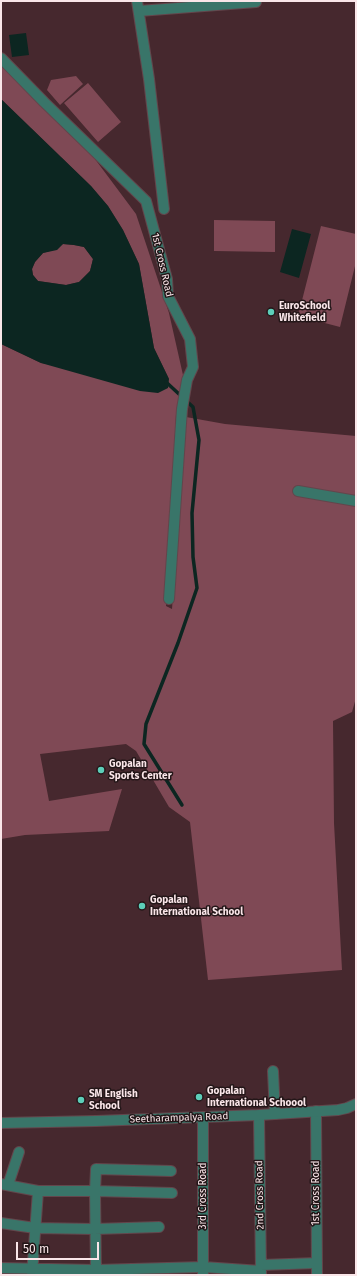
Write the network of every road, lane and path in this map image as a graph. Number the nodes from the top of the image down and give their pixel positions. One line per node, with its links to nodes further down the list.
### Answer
1 (256, 2): 2 (street)
2 (138, 6): 4 (street)
3 (1, 58): 7 (street, 1st Cross Road)
4 (164, 209)
5 (298, 491): 6 (street)
6 (356, 501)
7 (169, 599)
8 (274, 1070): 11 (street)
9 (356, 1104): 10 (street, Seetharampalya Road)
10 (316, 1111): 11 (street, Seetharampalya Road); 25 (street, 1st Cross Road)
11 (276, 1114): 12 (street, Seetharampalya Road)
12 (259, 1115): 13 (street, Seetharampalya Road); 27 (street, 2nd Cross Road)
13 (203, 1118): 14 (street, Seetharampalya Road); 28 (street, 3rd Cross Road)
14 (1, 1122)
15 (19, 1152): 17 (street)
16 (171, 1170): 19 (street)
17 (5, 1185): 18 (street)
18 (38, 1191): 19 (street); 23 (street)
19 (95, 1191): 20 (street); 24 (street)
20 (172, 1193)
21 (1, 1223): 23 (street)
22 (159, 1227): 24 (street)
23 (35, 1228): 24 (street); 29 (street)
24 (95, 1229): 30 (street)
25 (317, 1263): 27 (street); 31 (street, 1st Cross Road)
26 (1, 1268): 29 (street)
27 (261, 1270): 28 (street)
28 (203, 1271): 30 (street)
29 (33, 1272): 30 (street)
30 (96, 1272)
31 (317, 1275)

